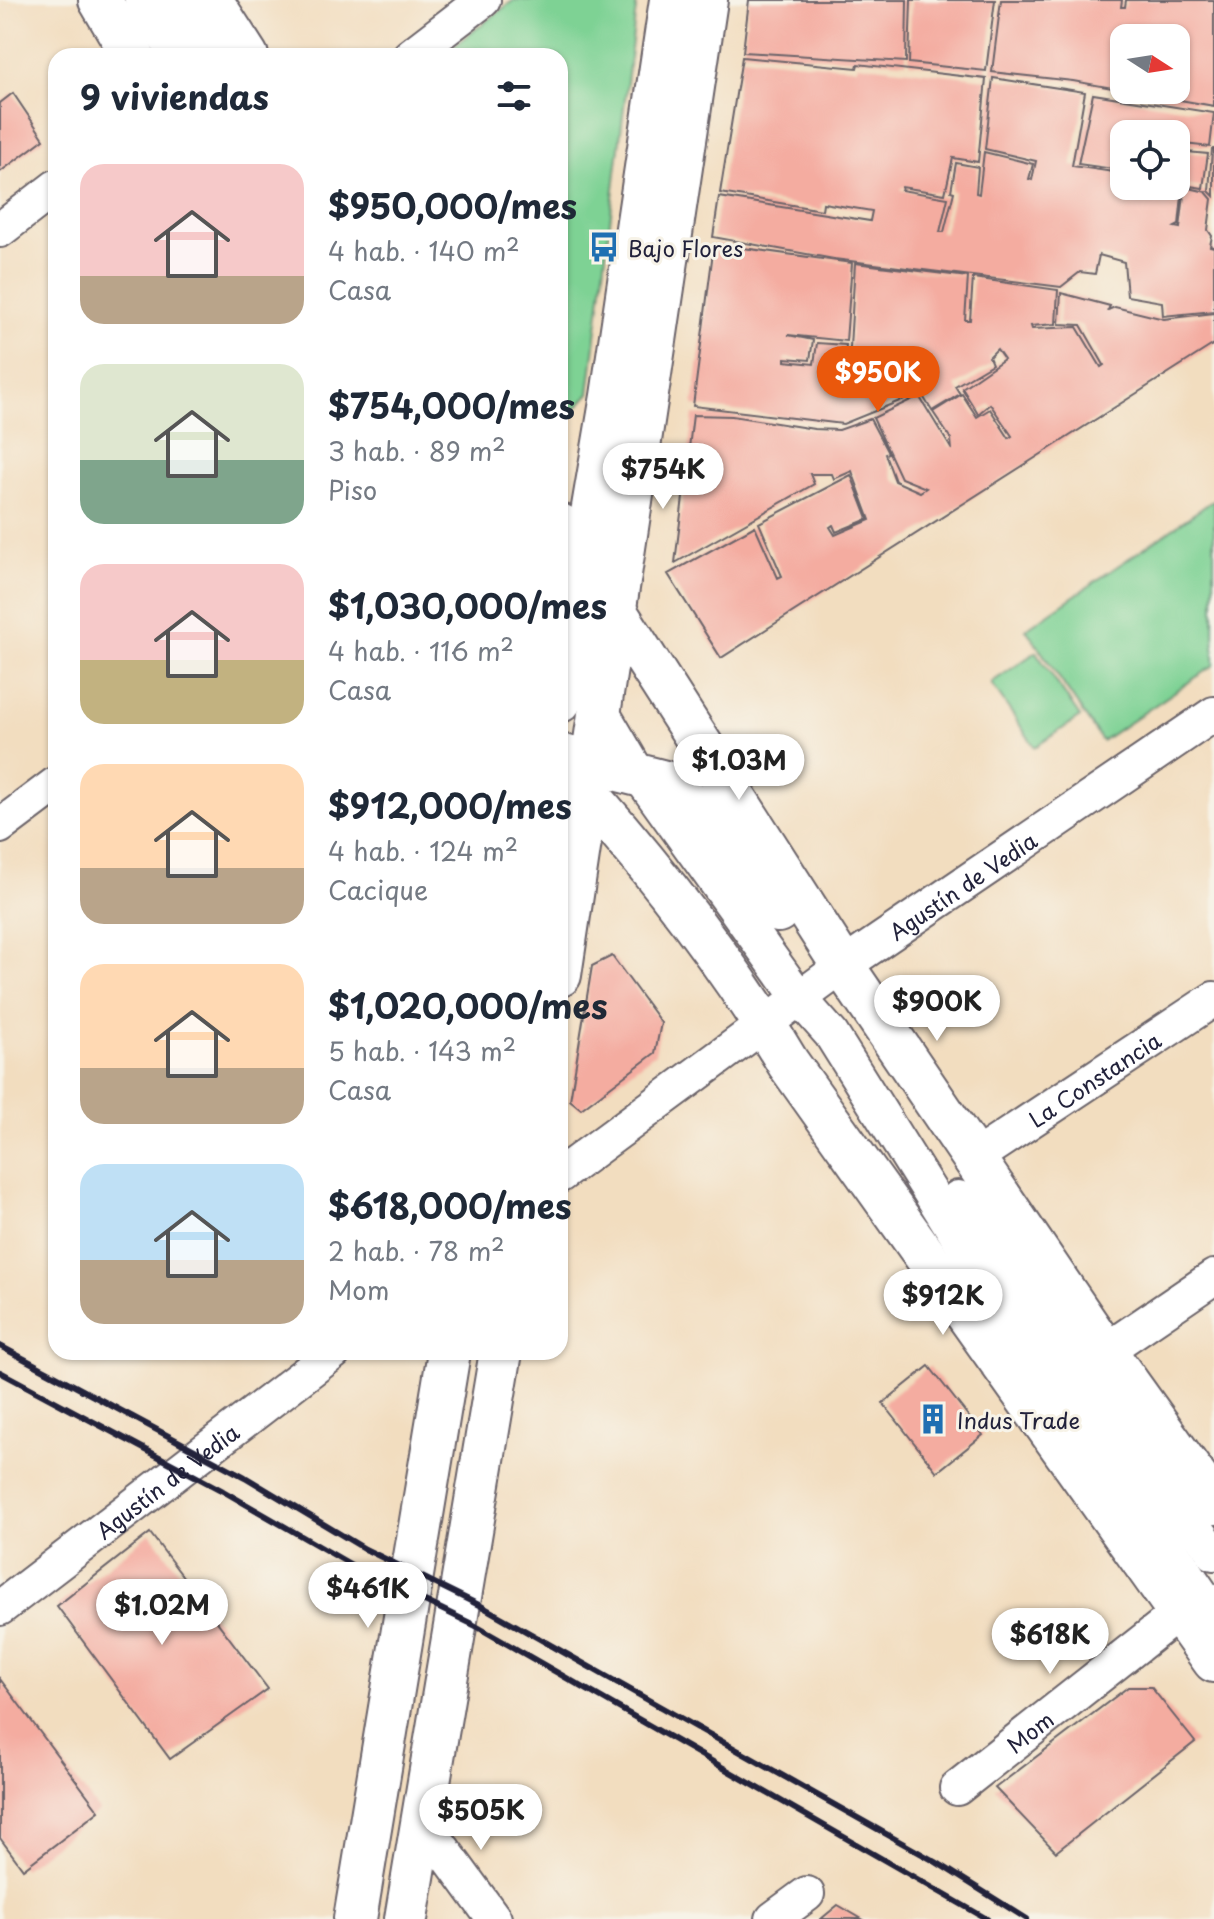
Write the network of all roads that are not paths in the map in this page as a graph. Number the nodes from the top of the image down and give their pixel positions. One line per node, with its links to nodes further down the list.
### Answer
1 (100, 0): 8 (main road)
2 (142, 0): 9 (street)
3 (177, 0): 10 (street)
4 (211, 0): 11 (main road)
5 (483, 0): 12 (street)
6 (671, 0): 16 (main road)
7 (706, 0): 16 (main road)
8 (128, 48)
9 (172, 48)
10 (208, 48)
11 (242, 48)
12 (420, 48)
13 (48, 193): 14 (street)
14 (0, 230)
15 (568, 535): 16 (main road)
16 (589, 563): 17 (main road); 18 (main road)
17 (614, 612): 20 (main road); 27 (main road)
18 (568, 633)
19 (568, 655): 20 (main road)
20 (580, 704): 22 (main road); 23 (street)
21 (1214, 714): 27 (street, Agustín de Vedia)
22 (574, 768): 23 (main road); 26 (main road); 30 (main road)
23 (637, 772): 27 (main road); 28 (street)
24 (48, 790): 25 (street)
25 (0, 826)
26 (568, 857)
27 (838, 956): 28 (street, Agustín de Vedia); 32 (main road)
28 (800, 999): 30 (street, Agustín de Vedia); 31 (street)
29 (1214, 999): 32 (street, La Constancia)
30 (766, 1026): 33 (street, Agustín de Vedia); 41 (main road)
31 (831, 1034): 40 (street); 41 (street)
32 (974, 1158): 35 (main road)
33 (568, 1169)
34 (1214, 1277): 35 (street)
35 (1105, 1351): 39 (main road)
36 (324, 1360): 42 (street, Agustín de Vedia)
37 (448, 1360): 47 (main road)
38 (500, 1360): 45 (main road)
39 (1214, 1503)
40 (1214, 1553)
41 (1202, 1601): 43 (main road); 44 (street, Mom)
42 (0, 1608)
43 (1214, 1661)
44 (957, 1788)
45 (421, 1819): 48 (main road); 49 (street)
46 (807, 1894): 50 (street)
47 (355, 1919)
48 (406, 1919)
49 (494, 1919)
50 (773, 1919)

